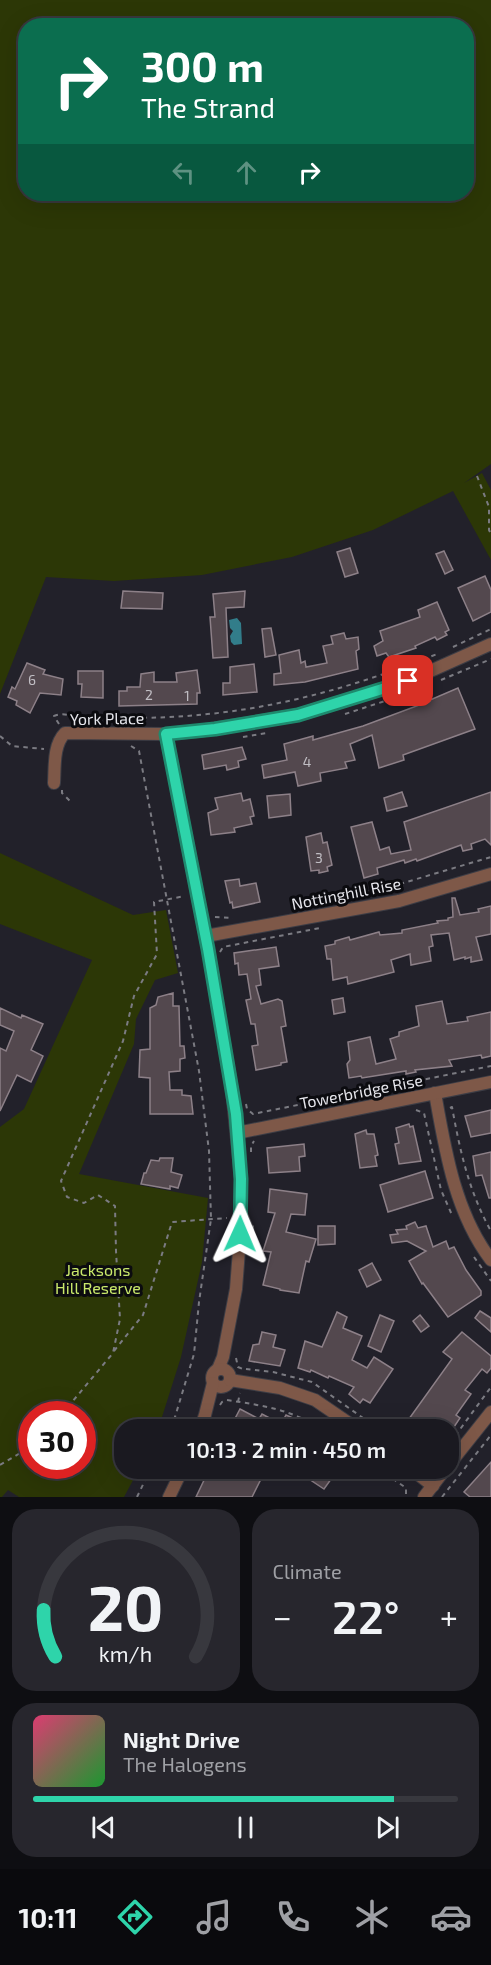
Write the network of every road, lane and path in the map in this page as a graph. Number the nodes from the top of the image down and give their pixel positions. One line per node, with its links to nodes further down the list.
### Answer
1 (477, 476): 2 (path)
2 (491, 534)
3 (491, 629): 5 (path)
4 (491, 644): 13 (street, York Place)
5 (453, 647)
6 (444, 652): 12 (path)
7 (491, 659): 8 (path)
8 (438, 682)
9 (390, 700): 10 (path)
10 (338, 716)
11 (273, 732): 15 (path)
12 (65, 733): 13 (street, York Place); 17 (street, York Place)
13 (166, 734): 22 (street)
14 (0, 736): 17 (path)
15 (242, 737)
16 (131, 746): 23 (path)
17 (57, 750): 18 (street, York Place)
18 (58, 783): 19 (path)
19 (71, 802)
20 (491, 856): 24 (path)
21 (491, 874): 27 (street, Nottinghill Rise)
22 (197, 894): 23 (path); 27 (street)
23 (166, 900): 39 (path); 45 (path)
24 (304, 906)
25 (213, 917): 26 (path)
26 (236, 918)
27 (206, 936): 37 (street)
28 (244, 942): 29 (path)
29 (218, 955)
30 (491, 1066): 33 (path)
31 (491, 1082): 32 (street, Towerbridge Rise)
32 (435, 1093): 35 (street); 37 (street, Towerbridge Rise)
33 (245, 1097)
34 (413, 1109): 36 (path)
35 (438, 1110): 36 (path); 41 (path); 43 (street)
36 (423, 1113): 40 (path)
37 (237, 1132): 38 (street)
38 (240, 1218): 39 (path); 46 (street)
39 (211, 1219): 45 (path); 51 (path)
40 (454, 1220)
41 (491, 1231)
42 (473, 1256): 44 (path)
43 (491, 1260)
44 (491, 1281)
45 (113, 1353): 48 (path)
46 (223, 1378): 50 (street); 54 (street)
47 (491, 1387): 55 (path)
48 (73, 1401)
49 (491, 1412): 57 (street)
50 (211, 1413): 52 (street); 53 (path)
51 (174, 1419)
52 (207, 1419)
53 (306, 1419)
54 (343, 1419)
55 (459, 1430)
56 (491, 1435): 70 (path)
57 (459, 1452)
58 (18, 1454): 59 (path)
59 (0, 1465)
60 (146, 1479): 66 (path)
61 (178, 1479): 67 (street)
62 (393, 1479): 68 (path)
63 (424, 1479): 65 (street)
64 (438, 1479): 65 (street)
65 (433, 1486): 69 (street)
66 (136, 1497)
67 (169, 1497)
68 (406, 1497)
69 (424, 1497)
70 (442, 1497)

